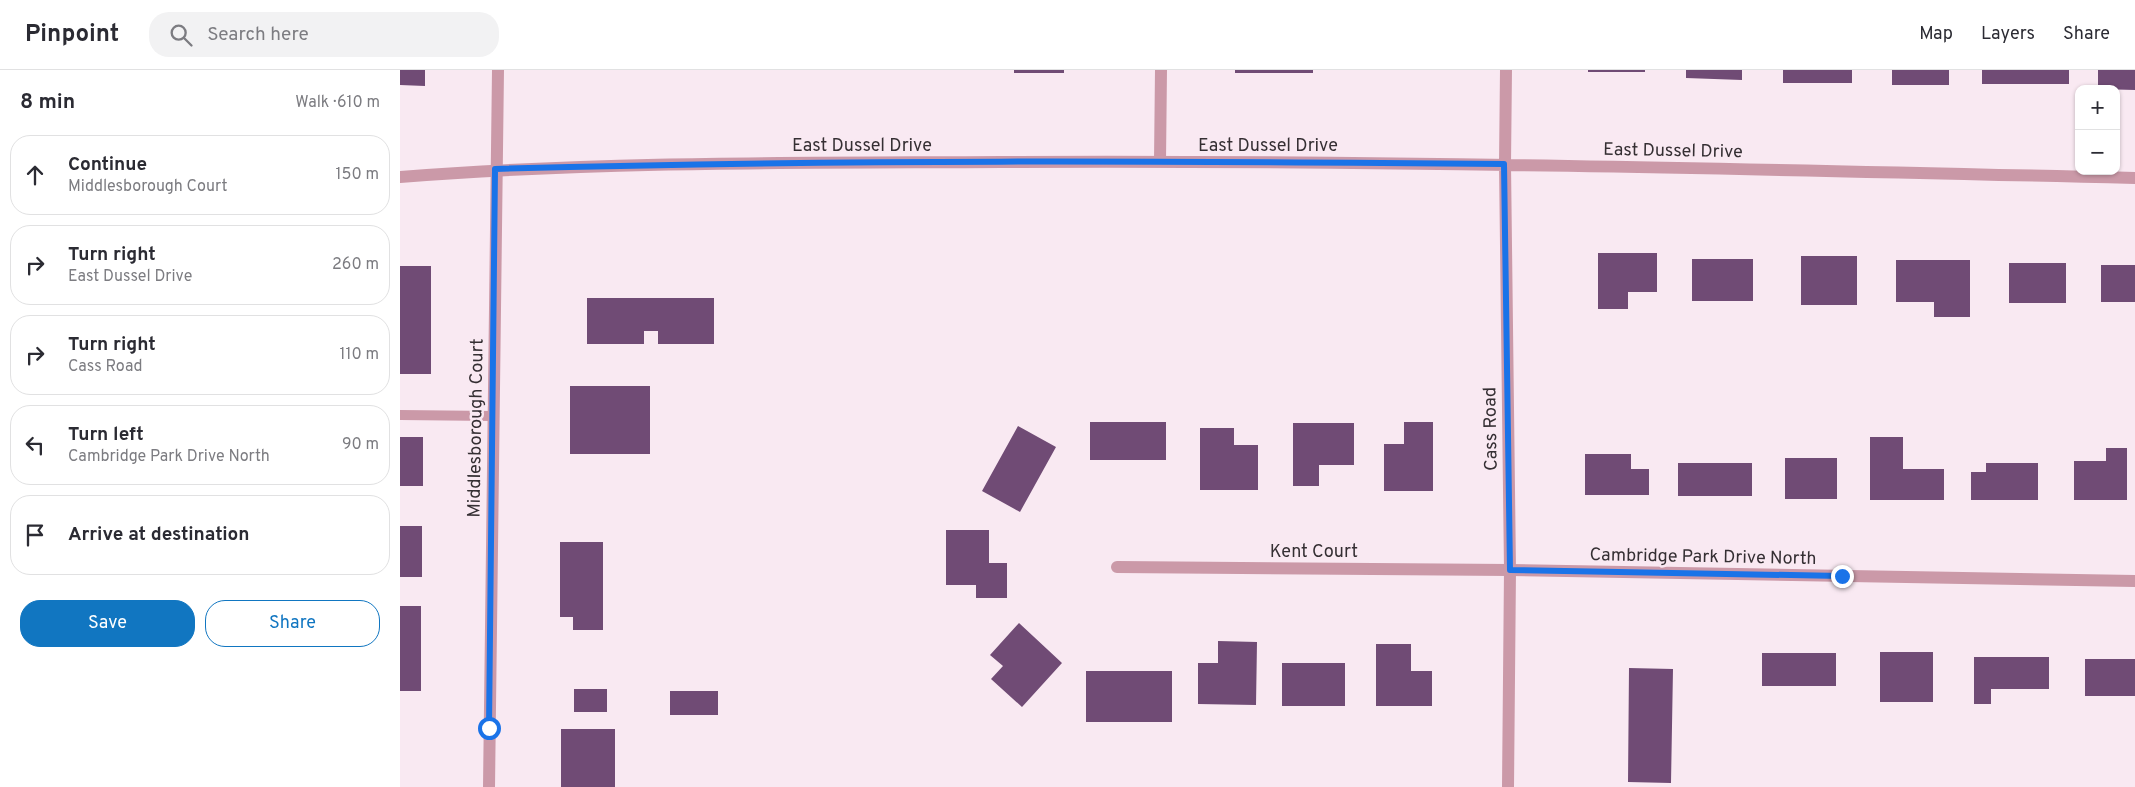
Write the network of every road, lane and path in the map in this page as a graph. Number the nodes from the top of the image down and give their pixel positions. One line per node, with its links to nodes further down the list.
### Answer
1 (498, 70): 6 (street, Middlesborough Court)
2 (1161, 70): 4 (street)
3 (1506, 70): 5 (street, Cass Road)
4 (1160, 161): 5 (street, East Dussel Drive); 6 (street, East Dussel Drive)
5 (1504, 164): 8 (street, East Dussel Drive); 12 (street, Cass Road)
6 (495, 169): 7 (street, East Dussel Drive); 10 (street, Middlesborough Court)
7 (400, 177)
8 (2135, 178)
9 (400, 415): 10 (lane)
10 (493, 416): 14 (street, Middlesborough Court)
11 (1117, 567): 12 (street, Kent Court)
12 (1510, 570): 13 (street, Cambridge Park Drive North); 15 (street, Cass Road)
13 (2135, 581)
14 (489, 787)
15 (1508, 787)

